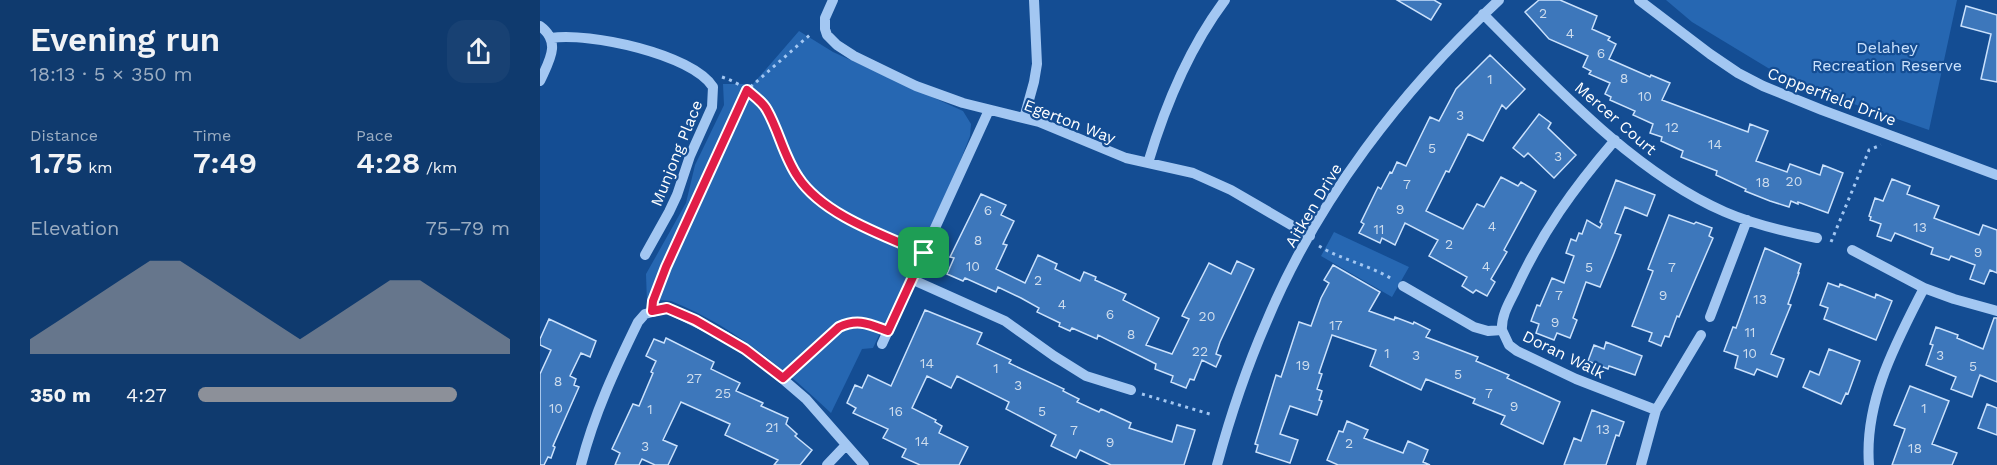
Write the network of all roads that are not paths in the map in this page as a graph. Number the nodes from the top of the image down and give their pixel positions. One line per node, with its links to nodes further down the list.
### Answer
1 (833, 0): 10 (street, Egerton Way)
2 (1034, 0): 11 (street)
3 (1225, 0): 13 (street)
4 (1499, 0): 6 (street, Aitken Drive)
5 (1639, 0): 14 (street, Copperfield Drive)
6 (1483, 14): 12 (street, Mercer Court); 16 (street, Aitken Drive)
7 (540, 26): 8 (street)
8 (551, 38): 9 (street); 19 (street, Munjong Place)
9 (540, 81)
10 (989, 110): 11 (street, Egerton Way); 20 (street)
11 (1024, 118): 13 (street, Egerton Way)
12 (1615, 140): 15 (street, Mercer Court); 25 (street)
13 (1148, 163): 16 (street, Egerton Way)
14 (1997, 175)
15 (1747, 220): 17 (street, Mercer Court); 24 (street)
16 (1310, 236): 34 (street, Aitken Drive)
17 (1817, 238)
18 (1852, 250): 22 (street)
19 (645, 255)
20 (911, 279): 27 (street); 28 (street)
21 (1403, 286): 25 (street, Doran Walk)
22 (1924, 288): 23 (street); 36 (street)
23 (1997, 311)
24 (1710, 317)
25 (1502, 330): 29 (street, Doran Walk)
26 (1701, 335): 29 (street)
27 (882, 344)
28 (1131, 390)
29 (1656, 410): 35 (street)
30 (846, 445): 31 (street); 32 (street); 33 (street)
31 (581, 465)
32 (828, 465)
33 (864, 465)
34 (1217, 465)
35 (1641, 465)
36 (1869, 465)

